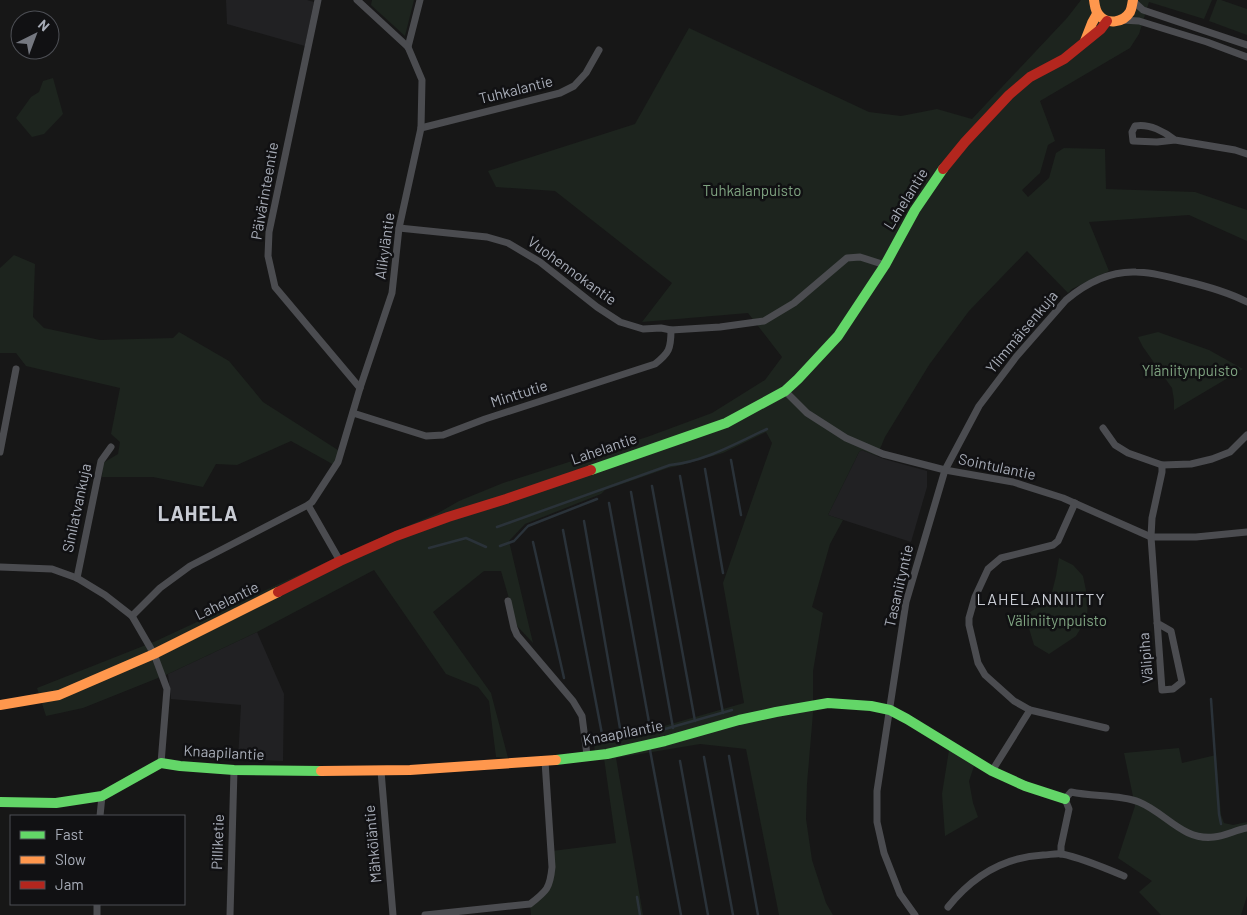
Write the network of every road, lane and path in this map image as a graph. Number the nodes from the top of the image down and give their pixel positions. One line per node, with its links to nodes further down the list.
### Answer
1 (318, 0): 22 (street, Päivärinteentie)
2 (357, 0): 11 (street, Alikyläntie)
3 (420, 0): 11 (street)
4 (1094, 0): 6 (main road)
5 (1133, 0): 7 (main road); 10 (street)
6 (1097, 14): 8 (main road); 9 (main road)
7 (1122, 20): 8 (main road); 13 (street)
8 (1107, 21): 9 (main road, Lahelantie)
9 (1085, 42): 18 (main road, Lahelantie)
10 (1247, 45)
11 (408, 47): 14 (street, Alikyläntie)
12 (599, 50): 14 (street, Tuhkalantie)
13 (1247, 57)
14 (421, 128): 17 (street, Alikyläntie)
15 (1175, 140): 15 (street); 16 (street)
16 (1247, 154)
17 (400, 228): 20 (street, Vuohennokantie); 22 (street, Alikyläntie)
18 (885, 265): 20 (street, Vuohennokantie); 23 (main road, Lahelantie)
19 (1247, 302): 30 (street, Ylimmäisenkuja)
20 (671, 330): 24 (street, Minttutie)
21 (16, 369): 28 (street)
22 (360, 388): 24 (street, Alikyläntie)
23 (785, 391): 30 (street, Sointulantie); 35 (main road, Lahelantie)
24 (353, 413): 32 (street, Alikyläntie)
25 (1103, 428): 29 (street)
26 (1247, 435): 29 (street)
27 (111, 447): 37 (street, Sinilatvankuja)
28 (0, 452)
29 (1162, 465): 34 (street, Välipiha)
30 (945, 470): 31 (street, Sointulantie); 43 (street, Tasaniityntie)
31 (1075, 503): 34 (street, Sointulantie); 44 (street)
32 (308, 506): 35 (street); 39 (street, Alikyläntie)
33 (1247, 532): 34 (street, Sointulantie)
34 (1151, 537): 40 (street, Välipiha)
35 (340, 561): 41 (main road, Lahelantie)
36 (0, 567): 37 (street)
37 (77, 578): 39 (street)
38 (508, 601): 46 (street)
39 (132, 616): 41 (street, Knaapilantie)
40 (1157, 623): 40 (street, Välipiha)
41 (154, 654): 42 (main road, Lahelantie); 48 (street, Knaapilantie)
42 (0, 705)
43 (890, 710): 46 (main road, Knaapilantie); 51 (main road, Knaapilantie); 63 (street, Tasaniityntie)
44 (1030, 710): 45 (street); 51 (street)
45 (1106, 728)
46 (587, 755): 47 (main road, Knaapilantie)
47 (545, 761): 50 (main road, Knaapilantie); 62 (street)
48 (161, 763): 49 (main road, Knaapilantie); 52 (main road, Knaapilantie)
49 (234, 770): 50 (main road, Knaapilantie); 60 (street, Pilliketie)
50 (381, 771): 61 (street, Mähköläntie)
51 (992, 771): 53 (main road, Knaapilantie)
52 (102, 796): 54 (main road, Knaapilantie); 55 (street)
53 (1065, 799): 56 (street); 57 (street)
54 (0, 802)
55 (100, 815)
56 (1247, 828)
57 (1061, 854): 58 (street); 59 (street)
58 (1124, 876)
59 (948, 907)
60 (230, 915)
61 (393, 915)
62 (425, 915)
63 (914, 915)

